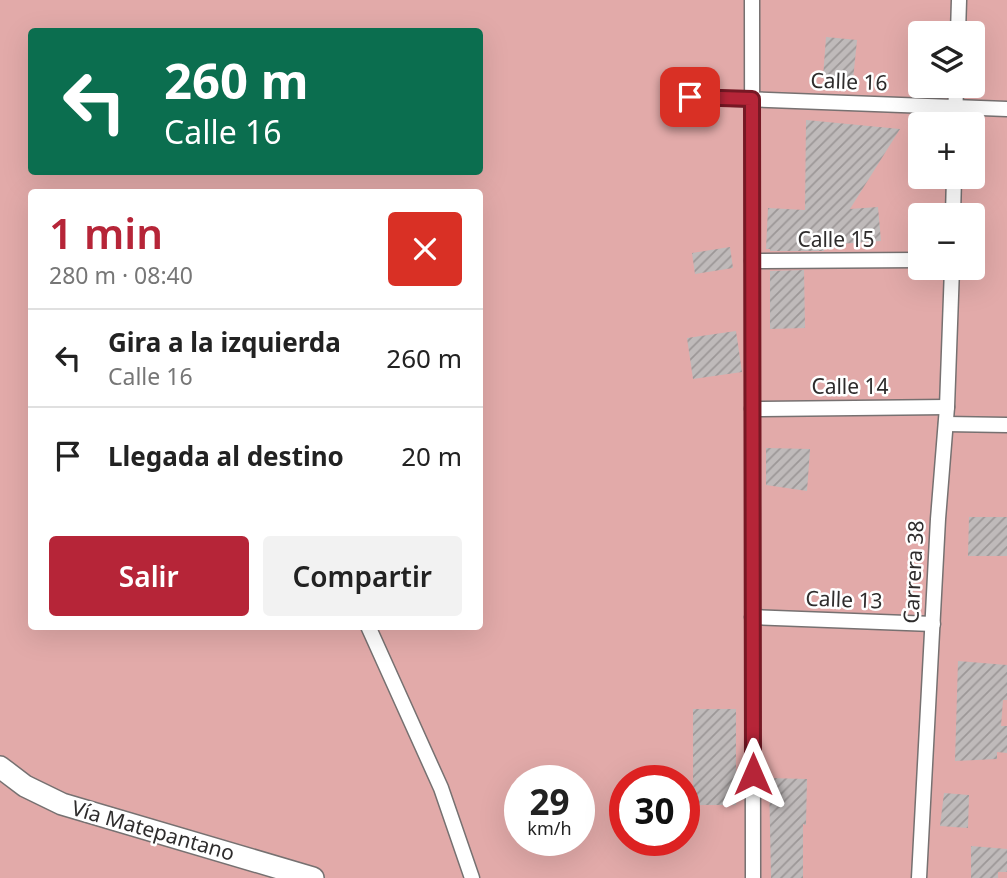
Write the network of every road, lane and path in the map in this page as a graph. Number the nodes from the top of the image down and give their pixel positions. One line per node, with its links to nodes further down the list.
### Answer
1 (752, 0): 6 (street)
2 (960, 0): 3 (street)
3 (959, 21)
4 (690, 97): 6 (street, Calle 16)
5 (956, 98): 7 (street)
6 (752, 99): 7 (street, Calle 16); 11 (street)
7 (956, 107): 8 (street, Calle 16); 9 (street)
8 (1007, 109)
9 (956, 112)
10 (908, 260): 11 (street, Calle 15)
11 (752, 261): 14 (street)
12 (952, 280): 13 (street, Carrera 38)
13 (947, 407): 14 (street, Calle 14); 15 (street, Carrera 38)
14 (752, 409): 17 (street)
15 (946, 424): 16 (street); 18 (street, Carrera 38)
16 (1007, 425)
17 (752, 617): 18 (street, Calle 13); 23 (street)
18 (933, 624): 24 (street, Carrera 38)
19 (370, 630): 22 (street)
20 (0, 767): 21 (main road, Vía Matepantano)
21 (313, 878)
22 (472, 878)
23 (753, 878)
24 (919, 878)

